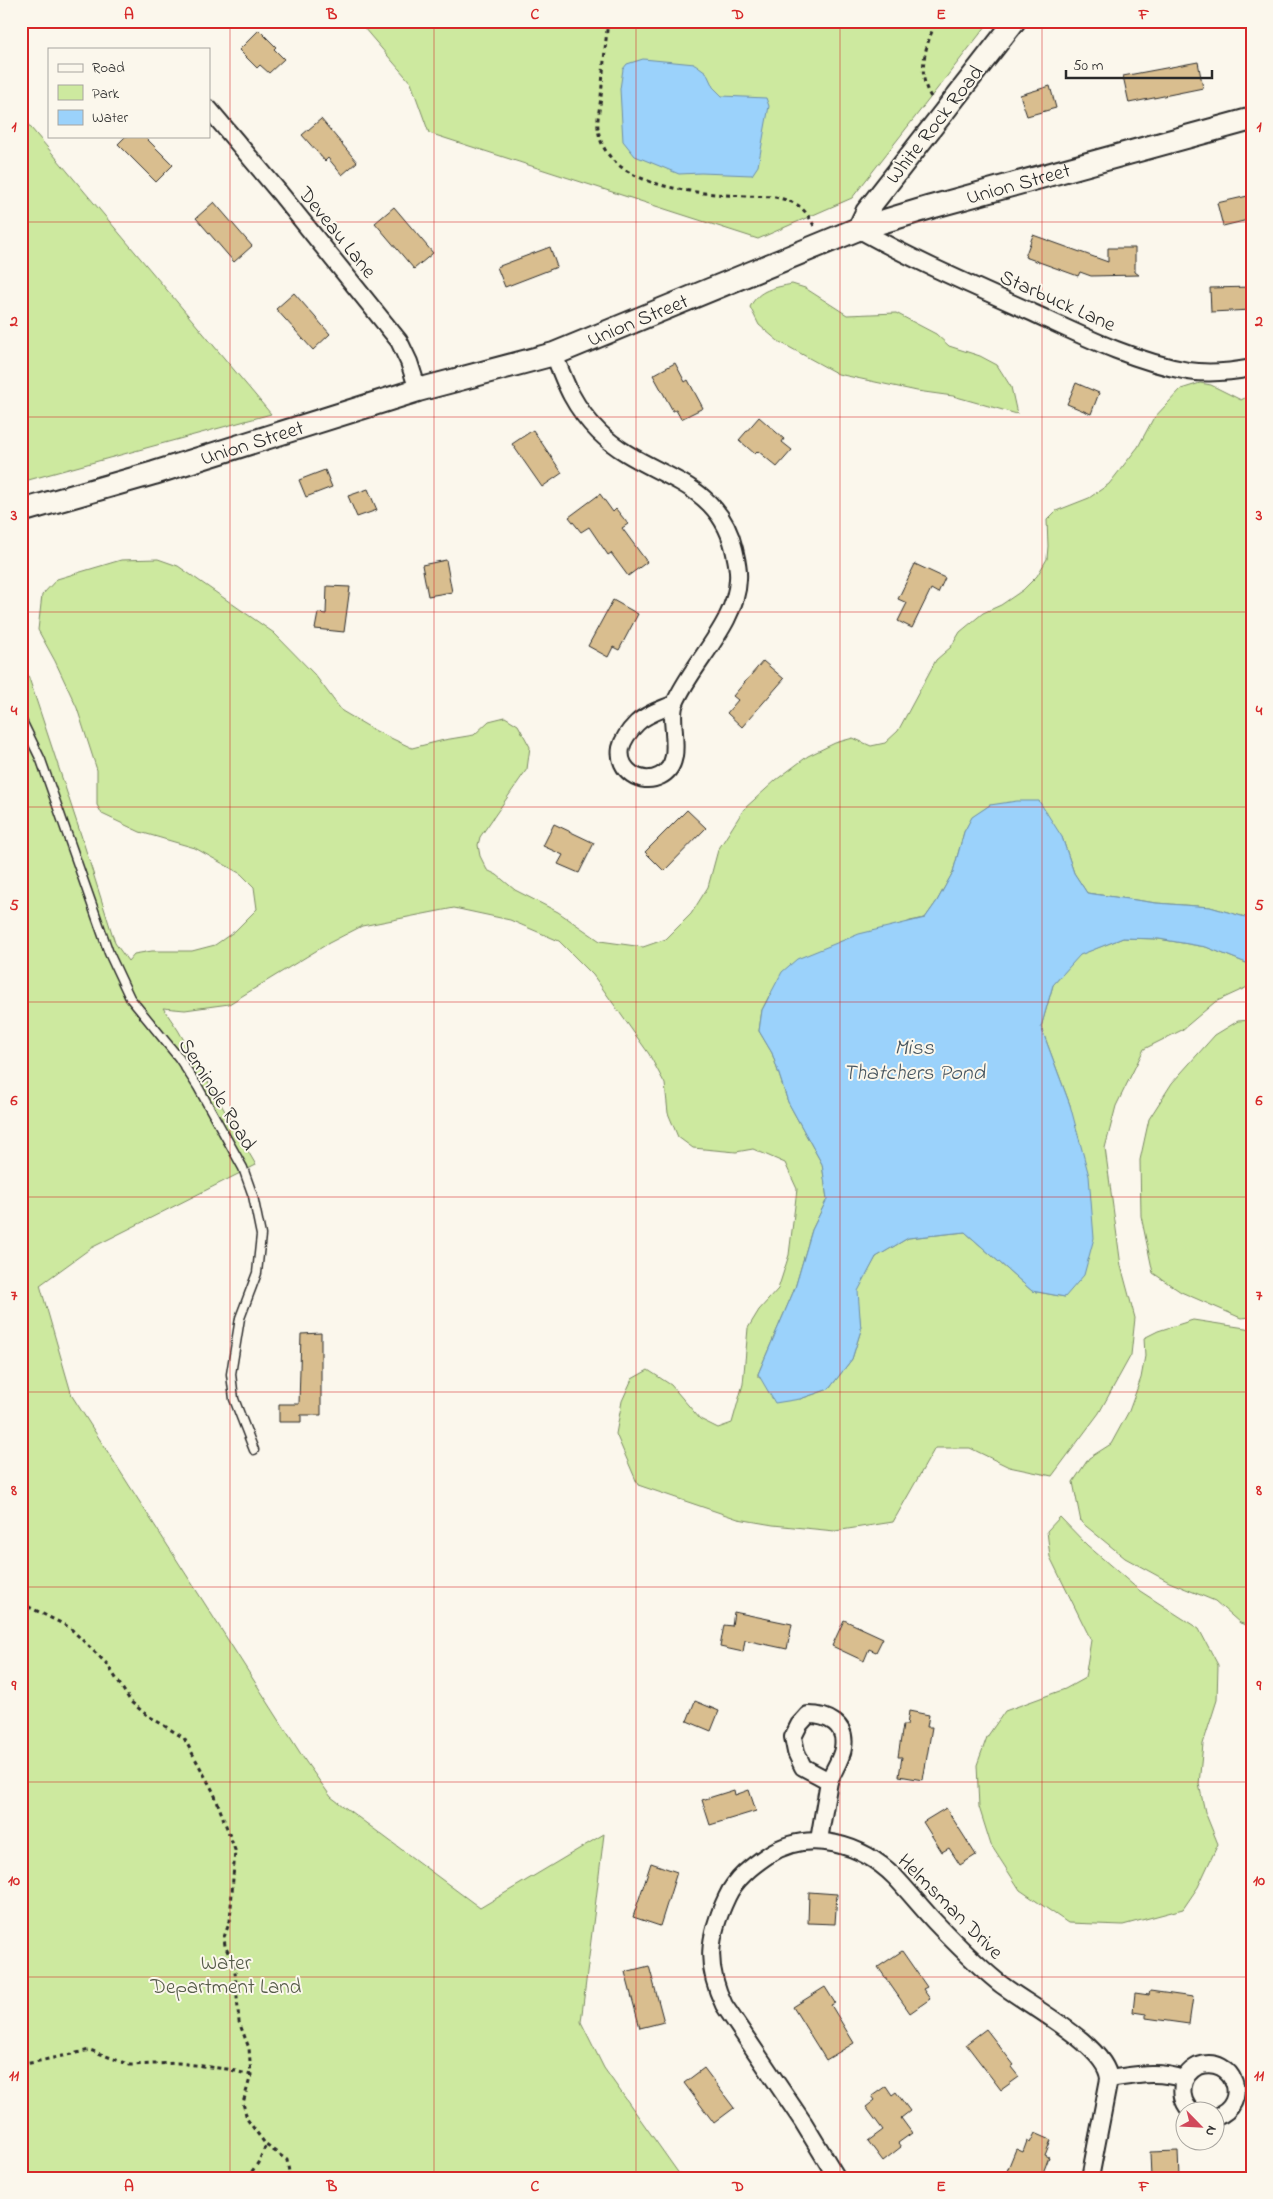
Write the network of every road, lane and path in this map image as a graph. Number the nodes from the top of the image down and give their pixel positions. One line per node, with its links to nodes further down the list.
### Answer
1 (608, 21): 8 (path)
2 (936, 21): 5 (path)
3 (1016, 21): 5 (street, White Rock Road)
4 (210, 110): 11 (street, Deveau Lane)
5 (942, 114): 7 (street, White Rock Road)
6 (1252, 119): 7 (main road, Union Street)
7 (858, 229): 8 (main road, Union Street); 10 (street, Starbuck Lane)
8 (823, 244): 9 (main road, Union Street)
9 (554, 354): 11 (main road, Union Street); 13 (street)
10 (1252, 368)
11 (418, 390): 12 (main road, Union Street)
12 (21, 511)
13 (674, 704): 13 (street)
14 (21, 719): 15 (lane, Seminole Road)
15 (254, 1450)
16 (21, 1603): 20 (path)
17 (829, 1781): 18 (street)
18 (819, 1840): 21 (street, Helmsman Drive); 28 (street, Helmsman Drive)
19 (21, 2065): 20 (path)
20 (251, 2075): 25 (path)
21 (1109, 2079): 22 (street); 29 (street)
22 (1184, 2079): 23 (street); 24 (street)
23 (1184, 2102)
24 (1226, 2111)
25 (266, 2145): 26 (path); 27 (path)
26 (247, 2178)
27 (290, 2178)
28 (837, 2178)
29 (1090, 2178)

